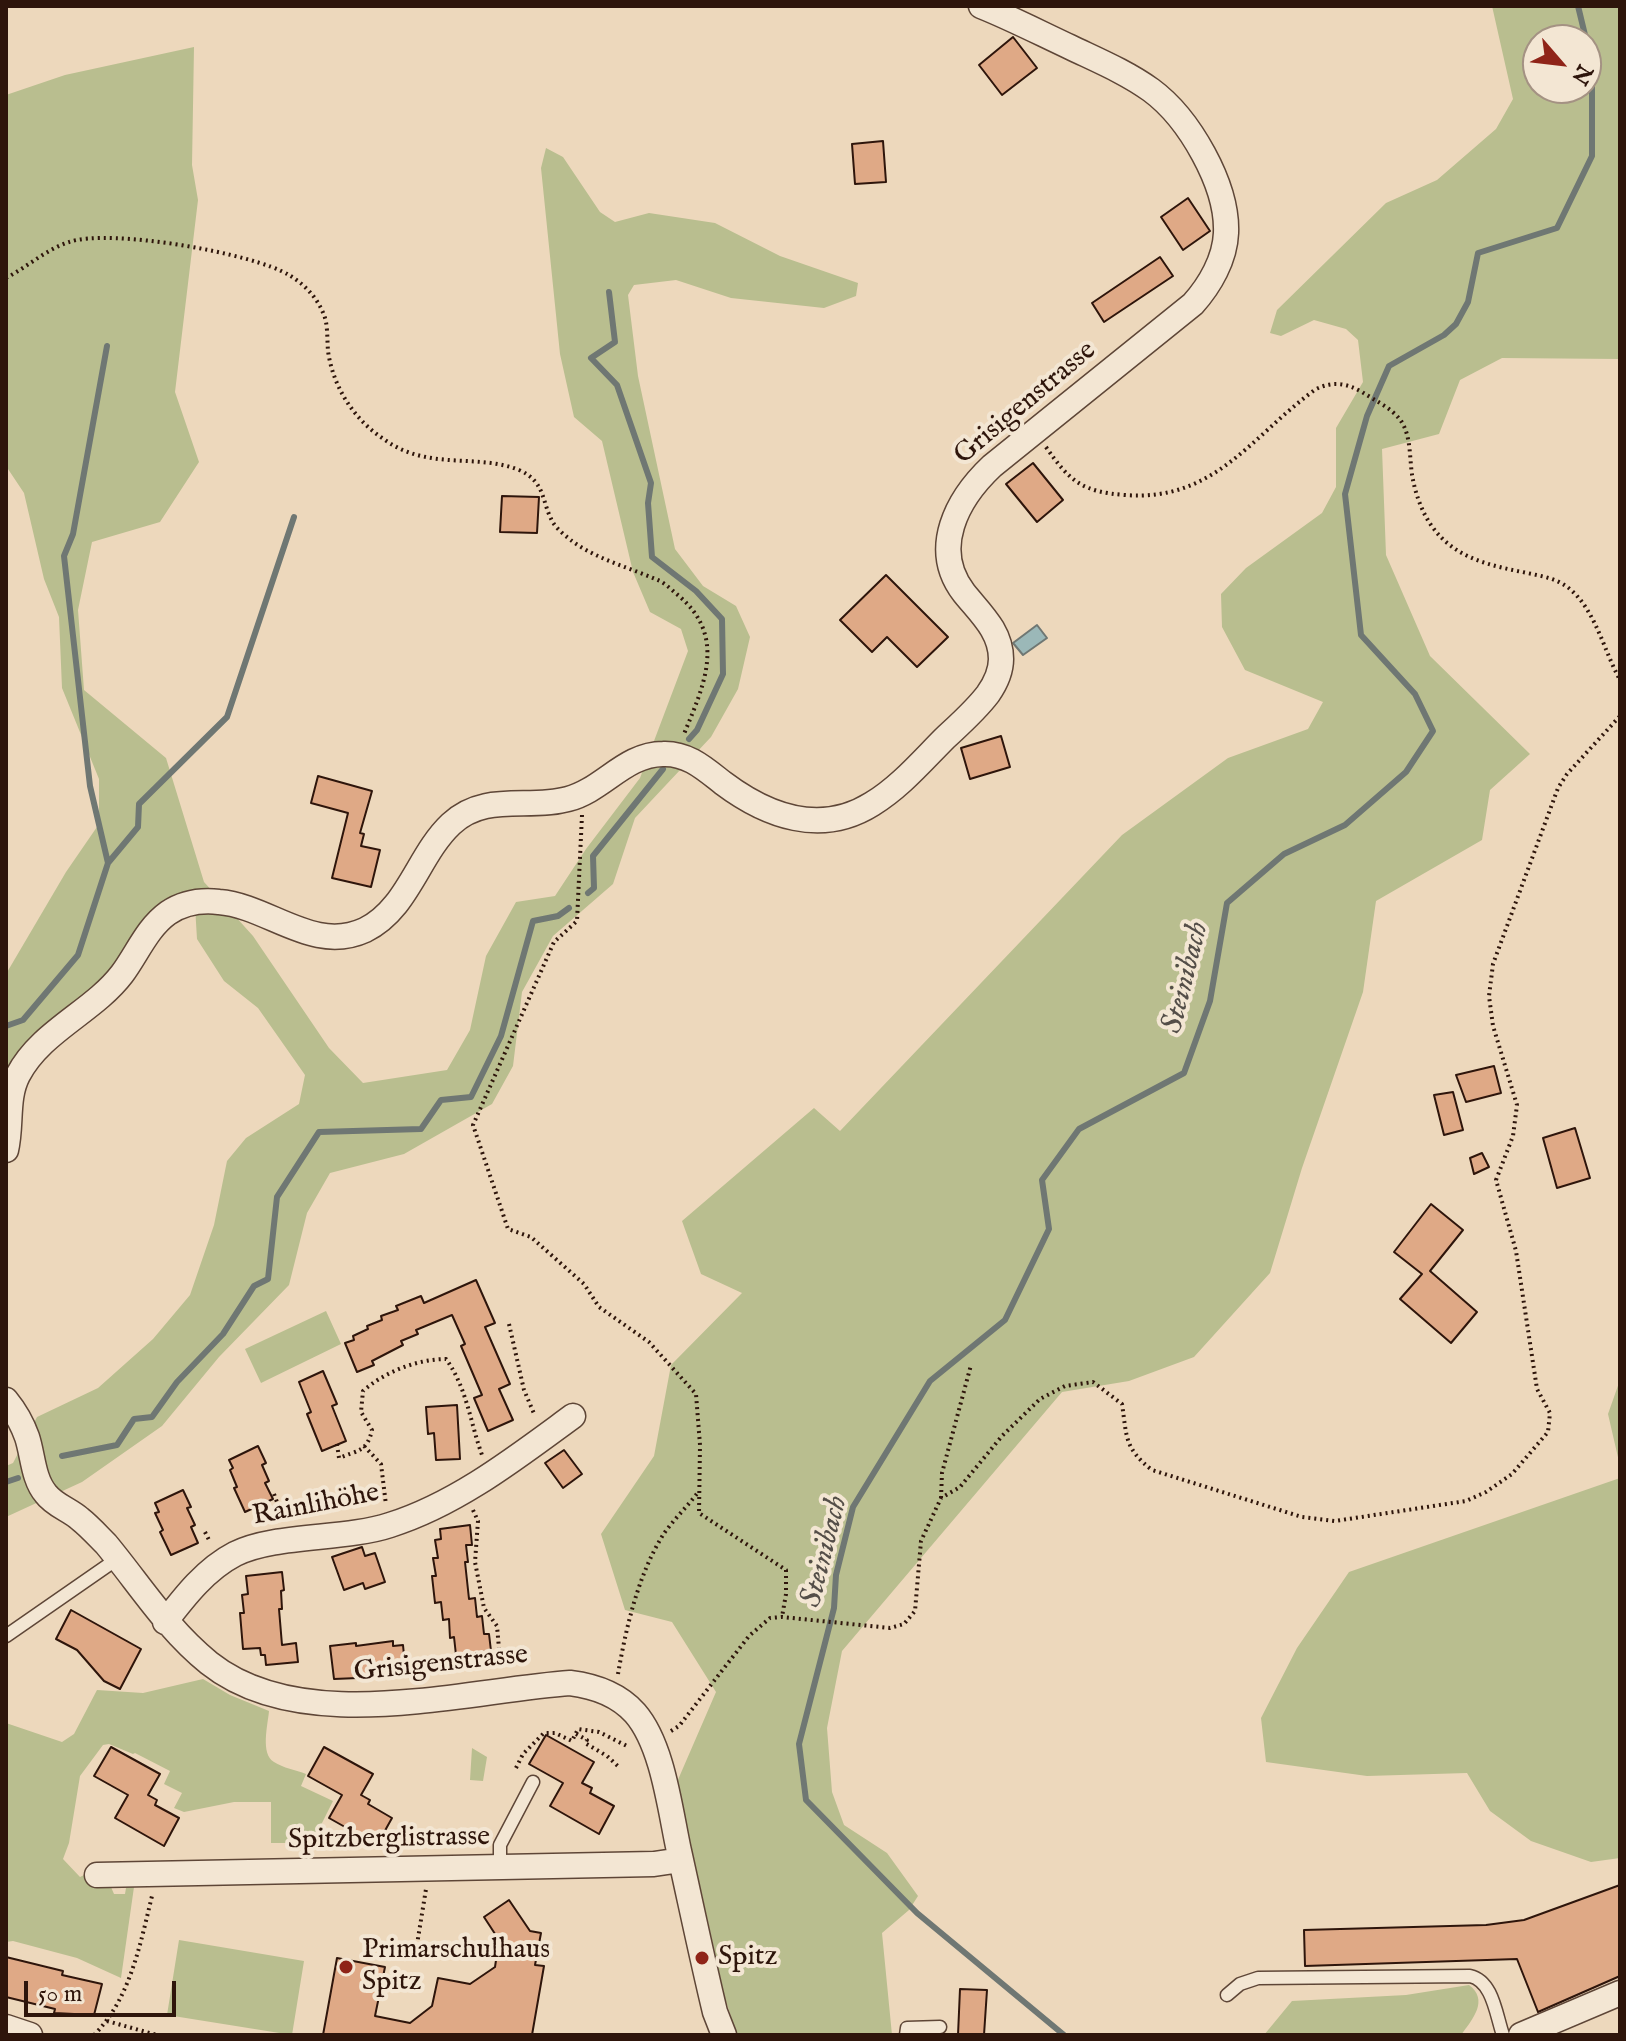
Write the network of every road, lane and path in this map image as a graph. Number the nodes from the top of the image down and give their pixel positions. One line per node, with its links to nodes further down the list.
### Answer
1 (981, 6): 3 (street, Grisigenstrasse)
2 (6, 278): 6 (path)
3 (1035, 431): 4 (path); 6 (street, Grisigenstrasse)
4 (1620, 680)
5 (1620, 716): 19 (path)
6 (676, 754): 7 (street)
7 (584, 793): 8 (street); 17 (path)
8 (6, 1150)
9 (509, 1324): 13 (path)
10 (971, 1365): 19 (path)
11 (6, 1400): 23 (street, Grisigenstrasse)
12 (573, 1416): 13 (street, Rainlihöhe)
13 (545, 1437): 16 (street, Rainlihöhe)
14 (337, 1444): 15 (path)
15 (364, 1446): 16 (path); 20 (path)
16 (490, 1474): 25 (street, Rainlihöhe)
17 (700, 1491): 24 (path); 28 (path)
18 (274, 1494): 22 (path)
19 (941, 1498): 24 (path)
20 (386, 1507)
21 (478, 1521): 27 (path)
22 (288, 1531)
23 (117, 1559): 25 (street, Grisigenstrasse); 26 (lane)
24 (782, 1617): 30 (path)
25 (165, 1622): 28 (street, Grisigenstrasse)
26 (6, 1636)
27 (498, 1647)
28 (613, 1696): 30 (street, Grisigenstrasse)
29 (576, 1734): 30 (path); 31 (path); 32 (path)
30 (645, 1748): 34 (street, Grisigenstrasse)
31 (516, 1768)
32 (620, 1768)
33 (533, 1782): 35 (lane)
34 (681, 1860): 35 (street, Spitzberglistrasse); 48 (street, Grisigenstrasse)
35 (500, 1868): 36 (street, Spitzberglistrasse)
36 (97, 1875)
37 (154, 1890): 42 (path)
38 (426, 1894): 39 (path)
39 (415, 1957)
40 (1620, 1993): 51 (street)
41 (1227, 1995): 50 (lane)
42 (107, 2021): 46 (path); 47 (path)
43 (6, 2027): 45 (street)
44 (940, 2027): 49 (lane)
45 (30, 2035)
46 (94, 2035)
47 (157, 2035)
48 (724, 2035)
49 (906, 2035)
50 (1503, 2035)
51 (1521, 2035)

